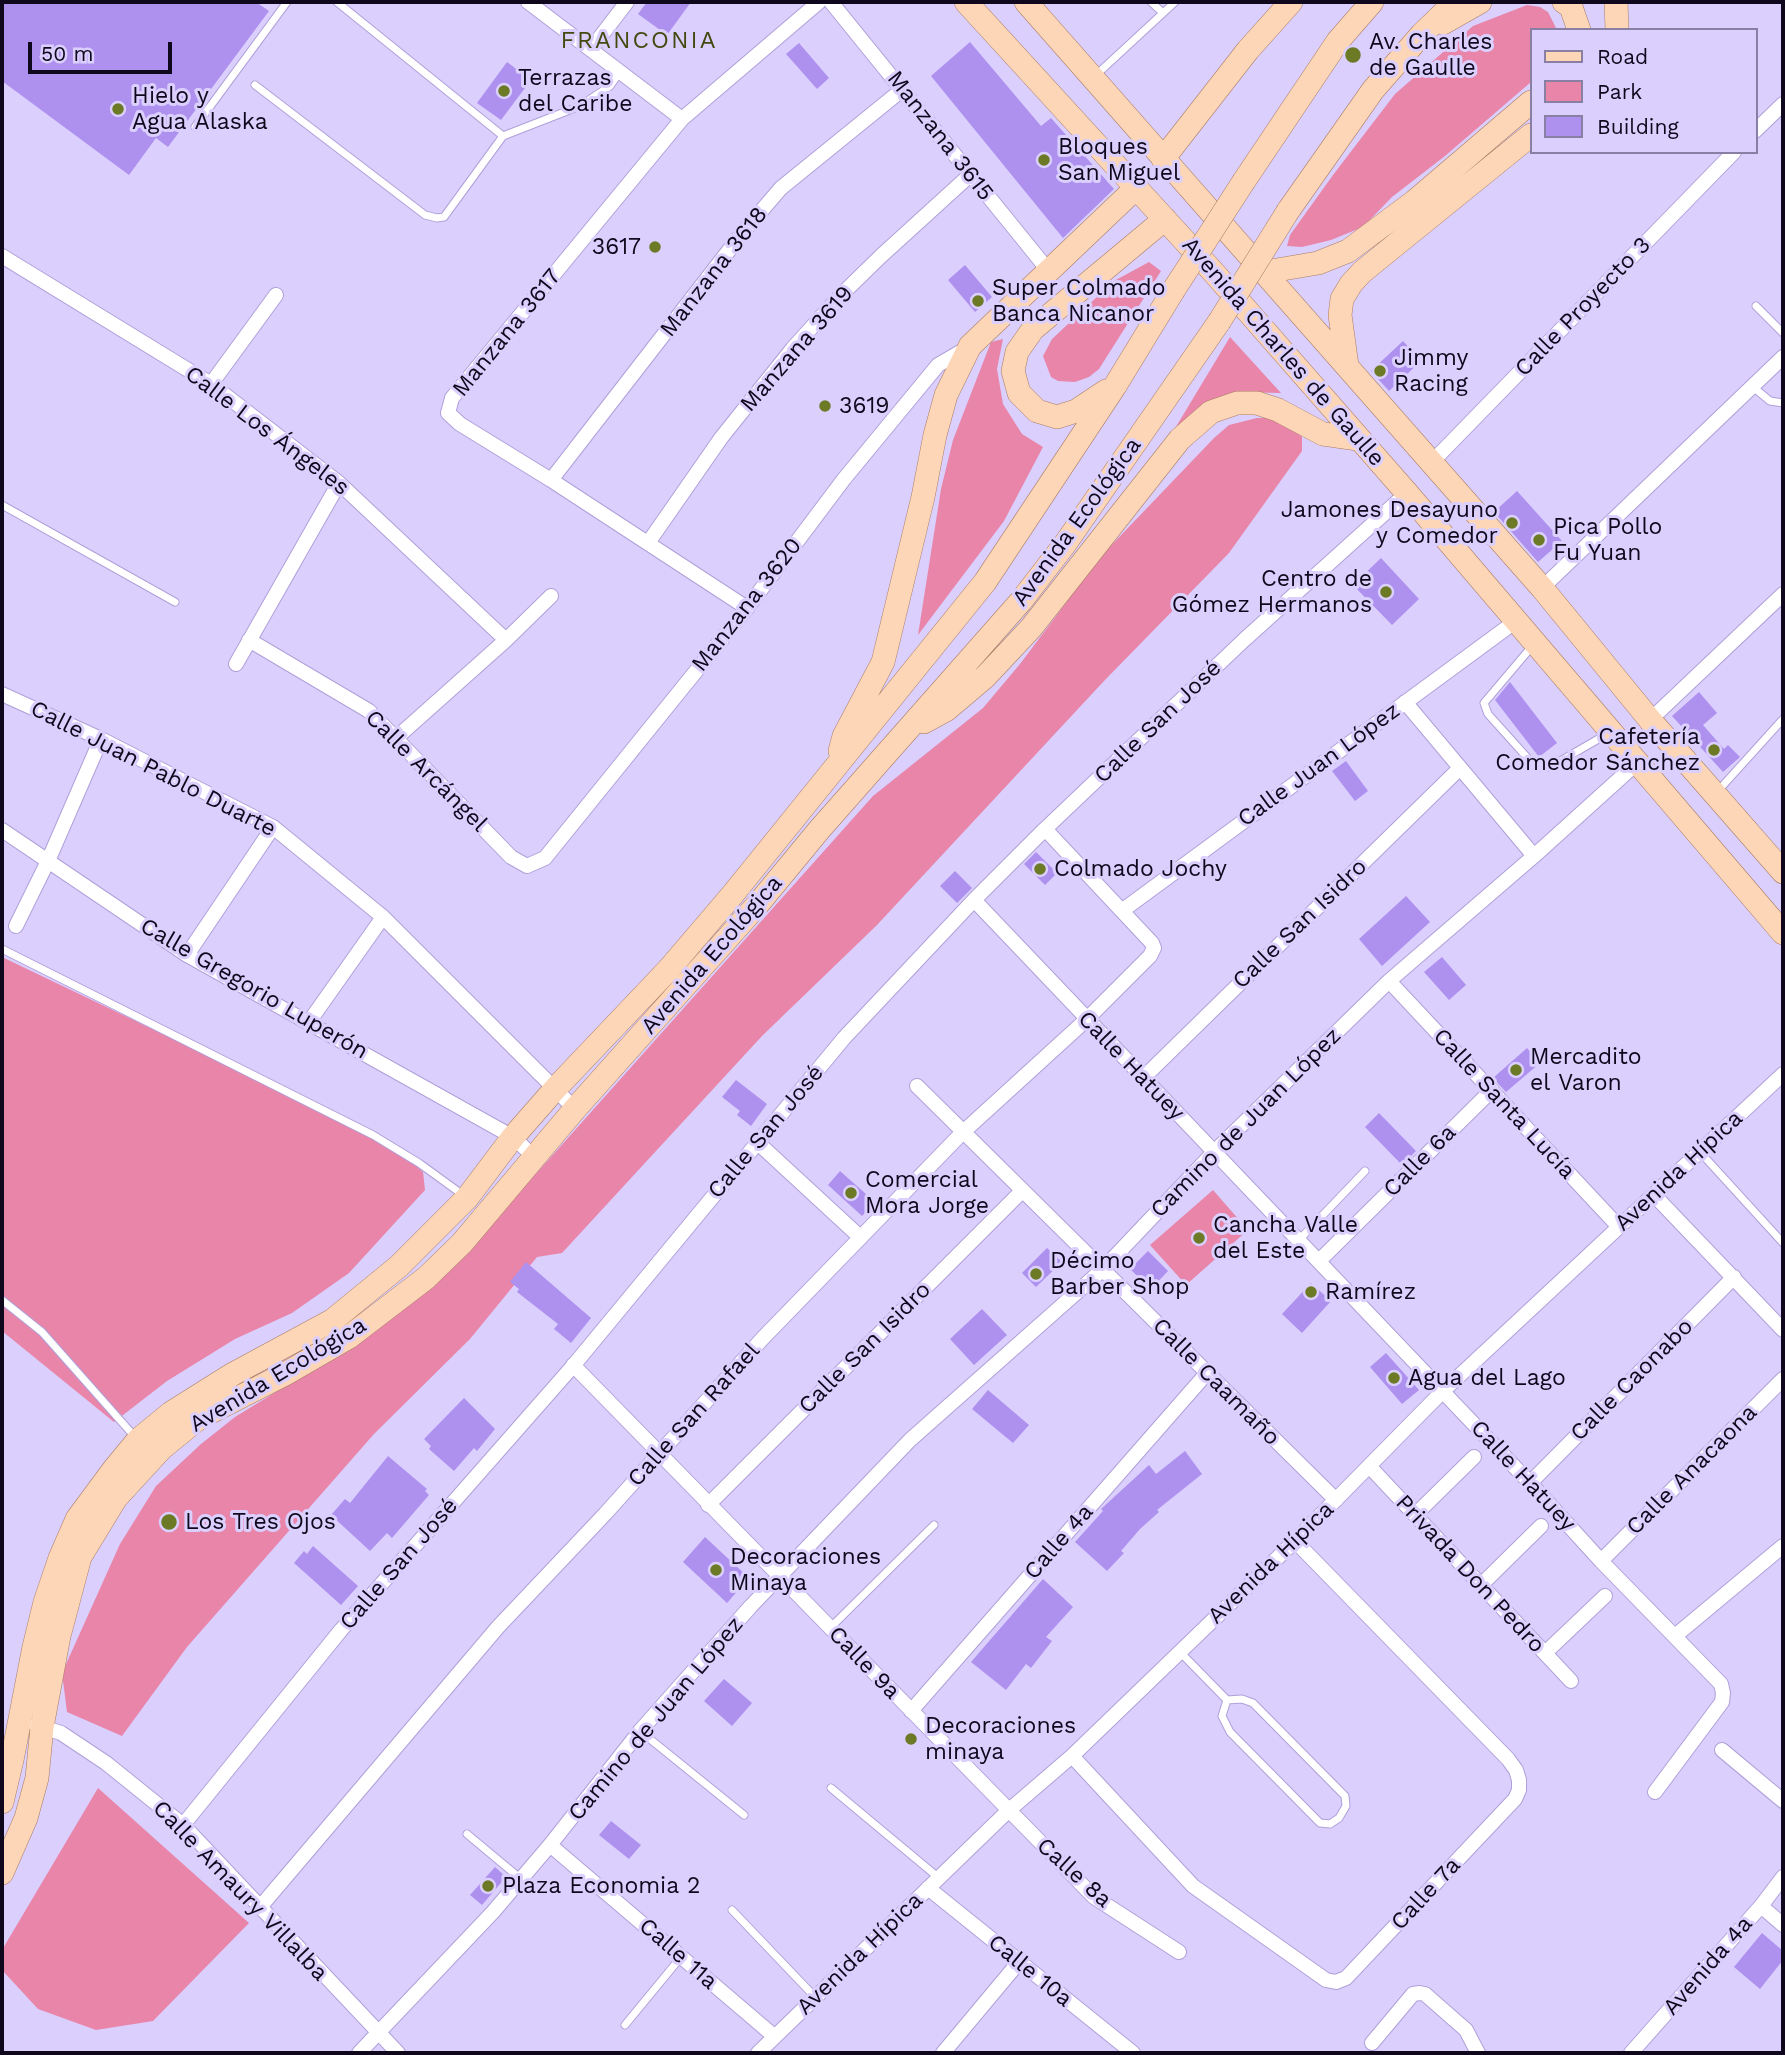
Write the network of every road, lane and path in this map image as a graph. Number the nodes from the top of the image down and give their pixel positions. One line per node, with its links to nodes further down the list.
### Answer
1 (287, 2): 29 (lane)
2 (337, 2): 31 (lane)
3 (528, 2): 21 (street)
4 (627, 2): 21 (street)
5 (819, 2): 28 (street, Manzana 3617)
6 (831, 2): 25 (street, Manzana 3615)
7 (967, 2): 36 (main road, Avenida Charles de Gaulle)
8 (1026, 2): 23 (main road, Avenida Charles de Gaulle)
9 (1151, 2): 17 (lane)
10 (1175, 2): 17 (lane)
11 (1291, 2): 34 (main road)
12 (1372, 2): 48 (main road, Avenida Ecológica, bridge)
13 (1455, 2): 20 (main road, Avenida Ecológica)
14 (1480, 2): 20 (main road)
15 (1564, 2): 18 (main road)
16 (1616, 2): 19 (main road)
17 (1163, 13): 23 (lane)
18 (1578, 28)
19 (1617, 28)
20 (1422, 34): 72 (main road, Avenida Ecológica, bridge)
21 (591, 49): 22 (street)
22 (620, 72): 28 (street); 31 (lane)
23 (1094, 77): 34 (main road, Avenida Charles de Gaulle)
24 (255, 85): 31 (lane)
25 (903, 89): 35 (street, Manzana 3615); 53 (street, Manzana 3618)
26 (1530, 103): 40 (main road)
27 (1783, 104): 30 (street)
28 (682, 119): 53 (street, Manzana 3617)
29 (195, 127)
30 (1757, 129)
31 (503, 136)
32 (1530, 136): 46 (main road)
33 (1732, 154): 52 (street, Calle Proyecto 3)
34 (1163, 159): 40 (main road, Avenida Charles de Gaulle)
35 (970, 175): 39 (street, Manzana 3615); 57 (street, Manzana 3619)
36 (1137, 187): 37 (main road, Avenida Charles de Gaulle); 39 (main road)
37 (1165, 219): 48 (main road); 51 (main road, Avenida Charles de Gaulle)
38 (2, 256): 47 (street, Calle Los Ángeles)
39 (1048, 270): 44 (main road)
40 (1265, 272): 46 (main road, Avenida Charles de Gaulle)
41 (275, 295): 47 (street)
42 (1756, 306): 43 (lane)
43 (1783, 333)
44 (970, 346): 62 (street, Manzana 3620); 78 (main road)
45 (1783, 357): 49 (street)
46 (1346, 366): 52 (main road, Avenida Charles de Gaulle)
47 (211, 384): 54 (street, Calle Los Ángeles)
48 (1115, 386): 78 (main road, Avenida Ecológica)
49 (1753, 387): 50 (lane); 58 (street)
50 (1783, 403)
51 (1358, 439): 55 (main road, Avenida Charles de Gaulle); 72 (main road)
52 (1431, 463): 58 (main road, Avenida Charles de Gaulle)
53 (551, 480): 57 (street, Manzana 3617)
54 (339, 483): 64 (street); 65 (street, Calle Los Ángeles)
55 (1408, 493): 63 (main road, Avenida Charles de Gaulle); 81 (street, Calle San José)
56 (2, 505): 61 (lane)
57 (648, 543): 62 (street, Manzana 3617)
58 (1542, 588): 71 (main road, Avenida Charles de Gaulle)
59 (1783, 594): 71 (street)
60 (551, 596): 65 (street)
61 (175, 602)
62 (747, 608): 85 (street, Manzana 3620)
63 (1516, 621): 66 (main road, Avenida Charles de Gaulle); 69 (street, Calle Juan López)
64 (249, 640): 67 (street); 75 (street, Calle Arcángel)
65 (506, 640): 75 (street)
66 (1535, 643): 73 (main road, Avenida Charles de Gaulle); 73 (lane)
67 (236, 664)
68 (2, 694): 74 (street, Calle Juan Pablo Duarte)
69 (1405, 702): 77 (street); 88 (street, Calle Juan López)
70 (1783, 719): 79 (lane)
71 (1650, 720): 79 (main road, Avenida Charles de Gaulle)
72 (906, 732): 102 (main road, Avenida Ecológica)
73 (1611, 732): 76 (main road, Avenida Charles de Gaulle)
74 (101, 739): 80 (street, Calle Juan Pablo Duarte); 84 (street)
75 (395, 739): 85 (street, Calle Arcángel)
76 (1637, 764): 83 (street, Camino de Juan López); 91 (main road, Avenida Charles de Gaulle)
77 (1459, 769): 83 (street); 98 (street, Calle San Isidro)
78 (834, 771): 100 (main road, Avenida Ecológica)
79 (1714, 796): 86 (main road, Avenida Charles de Gaulle)
80 (273, 827): 89 (street, Calle Juan Pablo Duarte); 93 (street)
81 (1045, 829): 87 (street, Calle San José); 88 (street)
82 (2, 830): 84 (street, Calle Gregorio Luperón)
83 (1534, 856): 94 (street, Camino de Juan López)
84 (48, 861): 90 (street); 93 (street, Calle Gregorio Luperón)
85 (527, 866)
86 (1783, 872)
87 (974, 900): 95 (street, Calle Hatuey); 105 (street, Calle San José)
88 (1122, 910): 95 (street, Calle San Rafael)
89 (383, 917): 96 (street); 100 (street, Calle Juan Pablo Duarte)
90 (16, 926)
91 (1783, 933)
92 (2, 949): 112 (lane)
93 (187, 955): 96 (street, Calle Gregorio Luperón)
94 (1389, 981): 101 (street, Calle Santa Lucía); 106 (street, Camino de Juan López)
95 (1086, 1020): 98 (street, Calle Hatuey); 103 (street, Calle San Rafael)
96 (309, 1022): 104 (street, Calle Gregorio Luperón)
97 (1783, 1074): 107 (street, Avenida Hípica)
98 (1142, 1079): 106 (street, Calle Hatuey)
99 (917, 1086): 103 (street, Calle Caamaño)
100 (555, 1089): 102 (street, Calle Juan Pablo Duarte); 104 (main road, Avenida Ecológica)
101 (1492, 1090): 113 (street, Calle Santa Lucía); 117 (street, Calle 6a)
102 (575, 1109): 108 (main road, Avenida Ecológica)
103 (962, 1133): 110 (street, Calle Caamaño); 114 (street, Calle San Rafael)
104 (513, 1138): 108 (street, Calle Gregorio Luperón); 112 (main road, Avenida Ecológica)
105 (757, 1142): 114 (street); 122 (street, Calle San José)
106 (1214, 1152): 115 (street, Calle Hatuey); 118 (street, Camino de Juan López)
107 (1700, 1152): 111 (street, Avenida Hípica); 116 (lane)
108 (534, 1157): 150 (main road, Avenida Ecológica)
109 (1364, 1171): 115 (lane)
110 (1022, 1191): 118 (street, Calle Caamaño); 132 (street, Calle San Isidro)
111 (1654, 1195): 113 (street, Avenida Hípica); 119 (street)
112 (466, 1203): 126 (main road, Avenida Ecológica)
113 (1619, 1227): 125 (street, Avenida Hípica)
114 (860, 1237): 127 (street, Calle San Rafael)
115 (1299, 1240): 117 (street, Calle Hatuey)
116 (1783, 1243)
117 (1319, 1261): 125 (street, Calle Hatuey)
118 (1102, 1270): 123 (street, Calle Caamaño); 139 (street, Camino de Juan López)
119 (1734, 1277): 121 (street); 130 (street, Calle Caonabo)
120 (2, 1300): 126 (lane)
121 (1783, 1330)
122 (573, 1365): 127 (street, Calle 9a); 160 (street, Calle San José)
123 (1207, 1373): 131 (street, Calle Caamaño); 148 (street, Calle 4a)
124 (1783, 1379): 138 (street, Calle Anacaona)
125 (1443, 1391): 129 (street, Avenida Hípica); 130 (street, Calle Hatuey)
126 (138, 1440): 149 (main road, Avenida Ecológica)
127 (659, 1454): 132 (street, Calle 9a); 167 (street, Calle San Rafael)
128 (1474, 1457): 133 (street)
129 (1370, 1467): 131 (street, Avenida Hípica); 133 (street, Privada Don Pedro)
130 (1531, 1483): 138 (street, Calle Hatuey)
131 (1336, 1500): 136 (street, Avenida Hípica)
132 (708, 1505): 139 (street, Calle 9a)
133 (1415, 1516): 140 (street, Privada Don Pedro)
134 (934, 1525): 142 (lane)
135 (1541, 1526): 140 (street)
136 (1295, 1541): 144 (street, Avenida Hípica); 153 (street, Calle 7a)
137 (1783, 1546): 143 (street)
138 (1601, 1561): 143 (street, Calle Hatuey)
139 (779, 1577): 142 (street, Calle 9a); 151 (street, Camino de Juan López)
140 (1481, 1585): 145 (street, Privada Don Pedro)
141 (1605, 1596): 145 (street)
142 (830, 1629): 148 (street, Calle 9a)
143 (1675, 1636): 155 (street, Calle Hatuey)
144 (1180, 1651): 147 (lane); 153 (street, Avenida Hípica)
145 (1545, 1653): 146 (street, Privada Don Pedro)
146 (1571, 1681)
147 (1227, 1700): 147 (lane)
148 (911, 1711): 158 (street, Calle 9a)
149 (20, 1721): 150 (street, Calle Amaury Villalba); 157 (main road, Avenida Ecológica)
150 (42, 1727): 160 (street, Calle Amaury Villalba); 163 (main road, Avenida Ecológica)
151 (640, 1731): 159 (lane); 162 (street, Camino de Juan López)
152 (1723, 1750): 156 (street)
153 (1072, 1756): 158 (street, Avenida Hípica)
154 (831, 1788): 166 (lane)
155 (1655, 1792)
156 (1783, 1801)
157 (2, 1802)
158 (1008, 1811): 166 (street, Avenida Hípica); 171 (street, Calle 8a)
159 (744, 1815)
160 (183, 1825): 167 (street, Calle Amaury Villalba)
161 (467, 1834): 165 (lane)
162 (550, 1845): 165 (street, Camino de Juan López); 172 (street, Calle 11a)
163 (2, 1873)
164 (1783, 1877): 168 (street, Avenida 4a)
165 (521, 1879): 176 (street, Camino de Juan López)
166 (934, 1883): 173 (street, Calle 10a); 174 (street, Avenida Hípica)
167 (261, 1906): 176 (street, Calle Amaury Villalba)
168 (1761, 1906): 170 (street); 185 (street, Avenida 4a)
169 (732, 1910): 174 (lane)
170 (1783, 1925)
171 (1179, 1951)
172 (681, 1957): 175 (lane); 177 (street, Calle 11a)
173 (1019, 1962): 182 (street); 183 (street, Calle 10a)
174 (815, 1997): 177 (street, Avenida Hípica)
175 (625, 2025)
176 (379, 2033): 179 (street, Camino de Juan López); 180 (street)
177 (774, 2036): 181 (street, Avenida Hípica)
178 (1372, 2043): 184 (street)
179 (359, 2053)
180 (398, 2053)
181 (758, 2053)
182 (943, 2053)
183 (1133, 2053)
184 (1478, 2053)
185 (1631, 2053)

